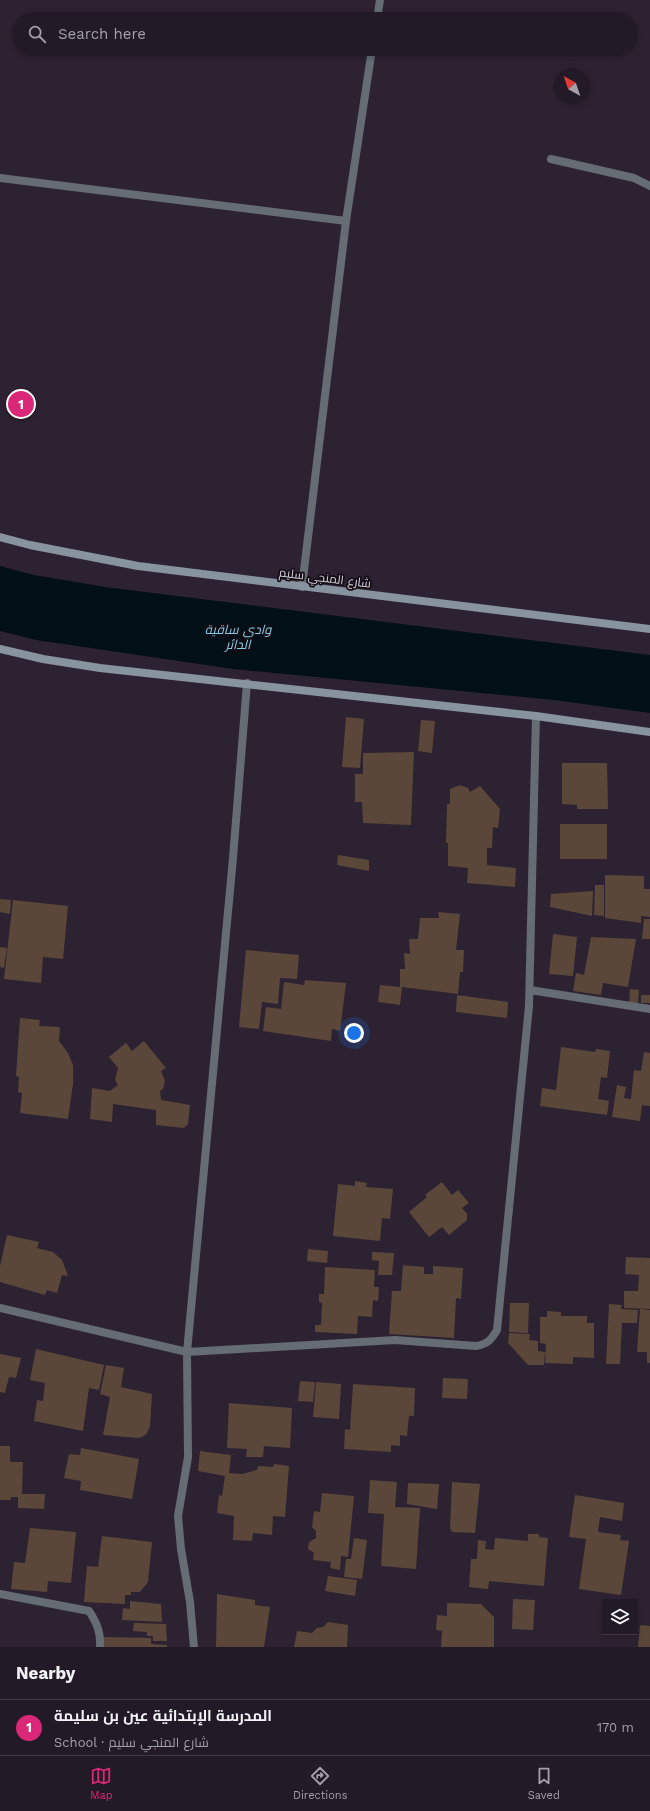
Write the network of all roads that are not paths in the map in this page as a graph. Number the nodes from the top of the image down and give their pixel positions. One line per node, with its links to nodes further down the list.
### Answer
1 (380, 0): 2 (street)
2 (378, 12)
3 (371, 56): 7 (street)
4 (552, 159): 6 (street)
5 (0, 178): 7 (street)
6 (650, 186)
7 (346, 221): 9 (street)
8 (0, 537): 9 (main road, شارع المنجي سليم)
9 (302, 587): 10 (main road, شارع المنجي سليم)
10 (650, 629)
11 (0, 649): 12 (main road)
12 (247, 683): 13 (main road); 18 (street)
13 (536, 716): 14 (main road); 15 (street)
14 (650, 732)
15 (530, 990): 16 (street); 18 (street)
16 (650, 1009)
17 (0, 1308): 18 (street)
18 (187, 1352): 21 (street)
19 (0, 1594): 20 (street)
20 (100, 1647)
21 (194, 1647)

